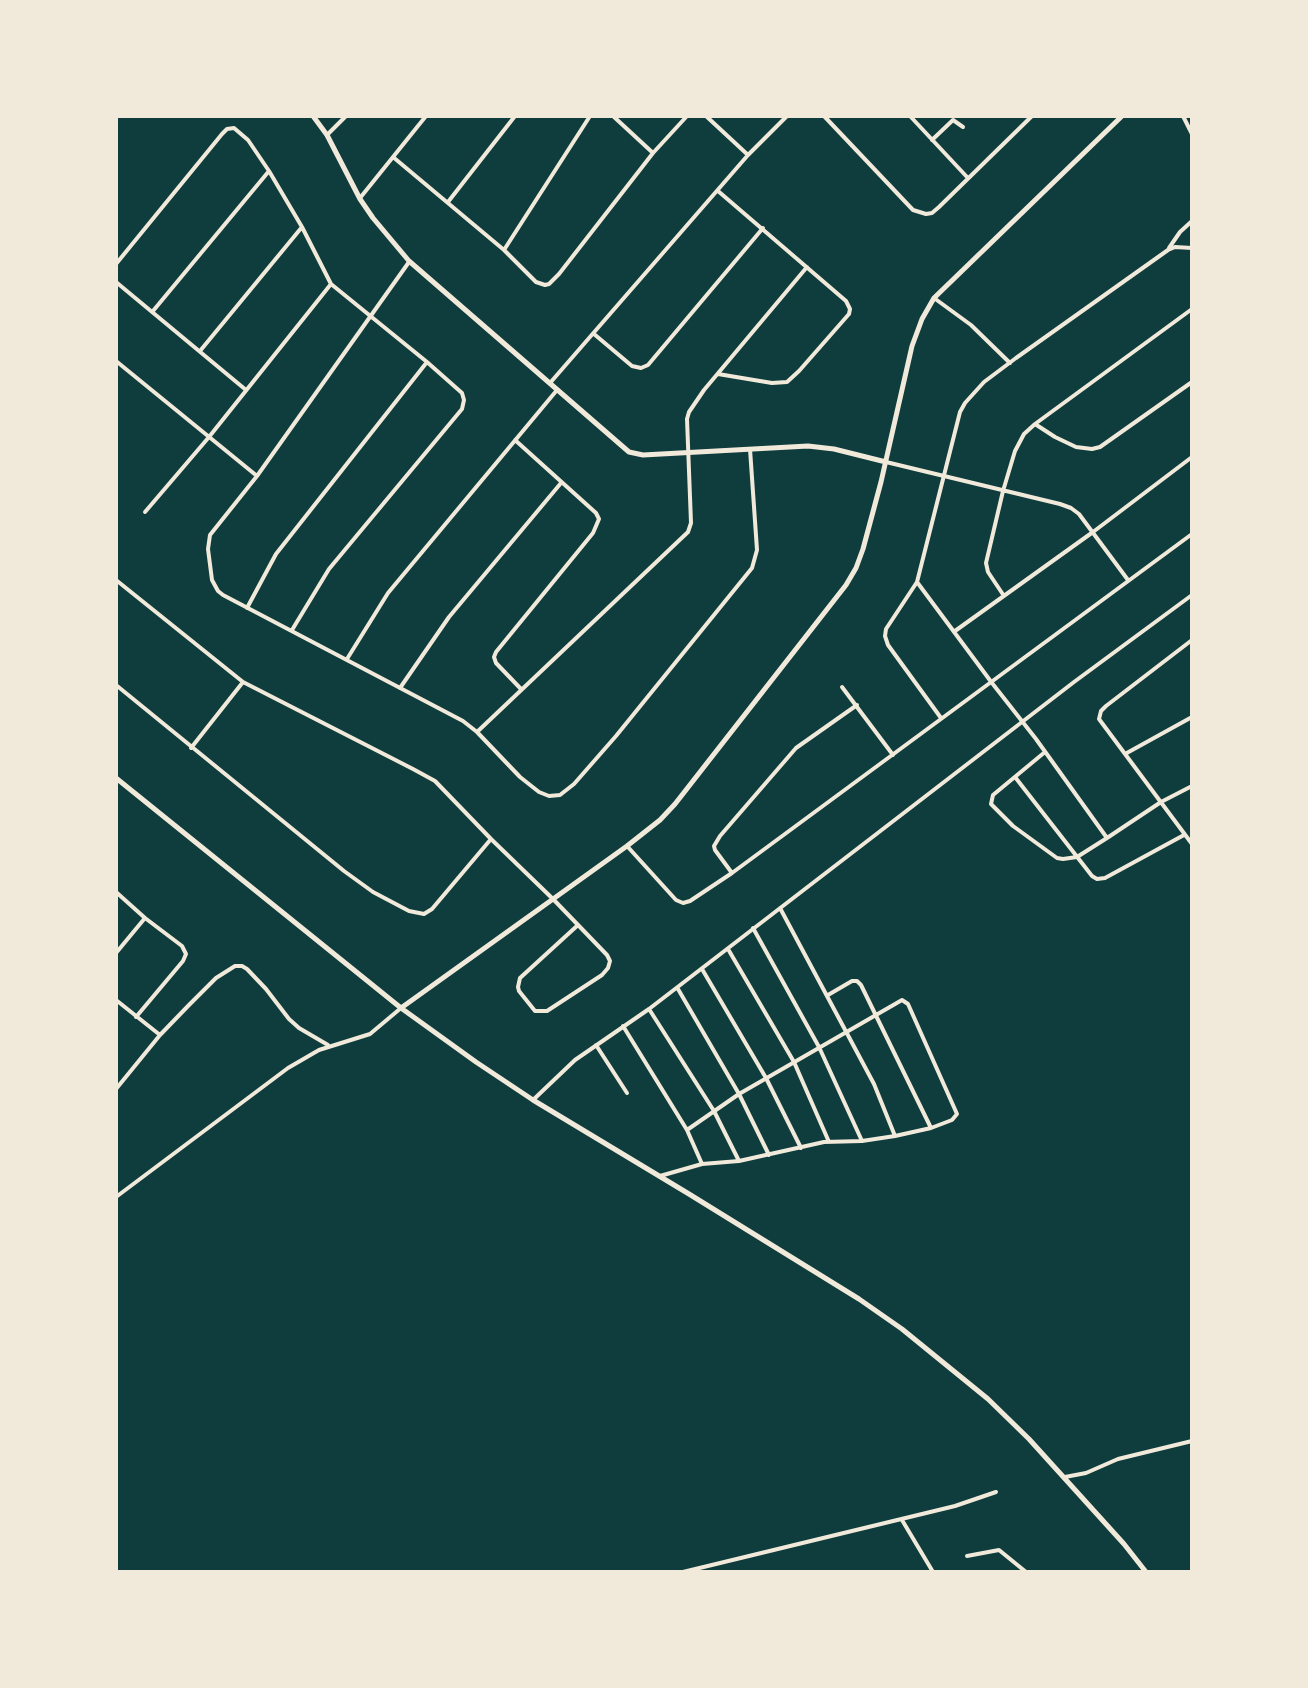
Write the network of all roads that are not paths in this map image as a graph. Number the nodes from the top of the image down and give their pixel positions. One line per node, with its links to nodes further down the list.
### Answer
1 (313, 116): 17 (street)
2 (346, 116): 17 (street)
3 (426, 116): 21 (street)
4 (515, 116): 26 (street)
5 (590, 116): 31 (street)
6 (613, 116): 19 (street)
7 (687, 116): 19 (street)
8 (706, 116): 20 (street)
9 (787, 116): 20 (street)
10 (824, 116): 23 (street)
11 (910, 116): 18 (street)
12 (1032, 116): 23 (street)
13 (1122, 116): 38 (street)
14 (1183, 116): 16 (street)
15 (963, 127): 18 (street)
16 (1192, 134)
17 (327, 135): 25 (street)
18 (932, 140): 23 (street)
19 (653, 153): 31 (street)
20 (748, 155): 24 (street)
21 (393, 157): 25 (street); 26 (street)
22 (269, 171): 28 (street); 34 (street); 40 (street)
23 (967, 177)
24 (718, 191): 29 (street); 42 (street)
25 (360, 199): 33 (street)
26 (448, 202): 31 (street)
27 (1192, 221): 32 (street)
28 (302, 227): 37 (street); 43 (street)
29 (763, 228): 35 (street); 42 (street)
30 (1189, 248): 32 (street)
31 (504, 250)
32 (1168, 250): 46 (street)
33 (409, 261): 41 (street); 49 (street)
34 (116, 264)
35 (807, 267): 47 (street); 47 (street)
36 (116, 282): 40 (street)
37 (331, 284): 41 (street); 50 (street)
38 (934, 298): 46 (street); 58 (street)
39 (1192, 309): 52 (street)
40 (153, 311): 43 (street)
41 (371, 316): 45 (street); 59 (street)
42 (594, 334): 49 (street)
43 (200, 351): 50 (street)
44 (116, 361): 53 (street)
45 (427, 362): 71 (street); 72 (street)
46 (1010, 363): 60 (street)
47 (718, 374): 56 (street)
48 (1192, 382): 52 (street)
49 (550, 383): 51 (street)
50 (246, 390): 53 (street)
51 (557, 390): 54 (street); 56 (street)
52 (1035, 424): 62 (street)
53 (209, 437): 59 (street); 63 (street)
54 (515, 440): 61 (street); 75 (street)
55 (750, 449): 56 (street); 58 (street); 86 (street)
56 (688, 452): 81 (street)
57 (1192, 457): 64 (street)
58 (886, 462): 60 (street); 99 (street)
59 (257, 476): 71 (street)
60 (944, 476): 62 (street); 68 (street)
61 (562, 482): 80 (street); 81 (street)
62 (1003, 491): 64 (street); 70 (street)
63 (145, 512)
64 (1093, 532): 67 (street); 70 (street)
65 (1192, 534): 67 (street)
66 (116, 580): 76 (street)
67 (1128, 580): 77 (street)
68 (917, 582): 73 (street); 84 (street)
69 (1192, 595): 85 (street)
70 (1004, 596): 73 (street)
71 (247, 608): 72 (street)
72 (292, 630): 75 (street)
73 (955, 631): 77 (street)
74 (1192, 640): 89 (street)
75 (347, 659): 80 (street)
76 (243, 682): 87 (street); 97 (street)
77 (992, 683): 84 (street); 85 (street)
78 (116, 685): 87 (street)
79 (842, 687): 82 (street)
80 (400, 688): 86 (street)
81 (521, 689): 86 (street)
82 (857, 705): 90 (street); 101 (street)
83 (1192, 717): 89 (street)
84 (941, 718): 90 (street)
85 (1022, 723): 88 (street); 104 (street)
86 (477, 732)
87 (191, 748): 97 (street)
88 (1045, 752): 91 (street); 96 (street)
89 (1125, 754): 94 (street)
90 (893, 755): 101 (street)
91 (1015, 777): 100 (street); 100 (street)
92 (116, 778): 114 (street)
93 (1192, 786): 94 (street)
94 (1161, 802): 95 (street); 96 (street)
95 (1184, 835): 98 (street); 100 (street)
96 (1107, 838): 100 (street)
97 (491, 839): 103 (street)
98 (1192, 844)
99 (627, 846): 101 (street); 103 (street)
100 (1077, 857)
101 (732, 873)
102 (116, 892): 105 (street)
103 (553, 899): 106 (street); 114 (street)
104 (780, 908): 107 (street); 112 (street)
105 (145, 918): 109 (street); 117 (street)
106 (578, 925): 106 (street)
107 (753, 928): 108 (street); 123 (street)
108 (728, 949): 110 (street); 124 (street)
109 (116, 953)
110 (702, 969): 111 (street); 126 (street)
111 (677, 988): 115 (street); 130 (street)
112 (827, 995): 116 (street); 119 (street)
113 (116, 1000): 117 (street)
114 (401, 1008): 122 (street); 131 (street)
115 (649, 1009): 118 (street); 132 (street)
116 (876, 1015): 119 (street); 133 (street); 133 (street)
117 (136, 1017): 120 (street)
118 (623, 1026): 121 (street); 134 (street)
119 (847, 1032): 123 (street); 135 (street)
120 (160, 1035): 122 (street); 127 (street)
121 (596, 1045): 129 (street); 131 (street)
122 (329, 1046): 143 (street)
123 (819, 1047): 124 (street); 136 (street)
124 (794, 1062): 126 (street); 137 (street)
125 (116, 1073): 127 (street)
126 (766, 1078): 130 (street); 138 (street)
127 (124, 1079): 128 (street)
128 (116, 1089)
129 (627, 1093)
130 (739, 1094): 132 (street); 139 (street)
131 (533, 1100): 142 (street)
132 (714, 1111): 134 (street); 140 (street)
133 (931, 1128): 135 (street)
134 (687, 1130): 141 (street)
135 (895, 1136): 136 (street)
136 (862, 1141): 137 (street)
137 (829, 1142): 138 (street)
138 (801, 1148): 139 (street)
139 (769, 1155): 140 (street)
140 (739, 1161): 141 (street)
141 (702, 1164): 142 (street)
142 (660, 1176): 145 (street)
143 (116, 1197)
144 (1192, 1441): 145 (street)
145 (1065, 1477): 153 (street)
146 (996, 1492): 147 (street)
147 (902, 1520): 149 (street); 151 (street)
148 (967, 1556): 152 (street)
149 (693, 1571): 150 (street)
150 (683, 1572)
151 (933, 1572)
152 (1026, 1572)
153 (1146, 1572)

